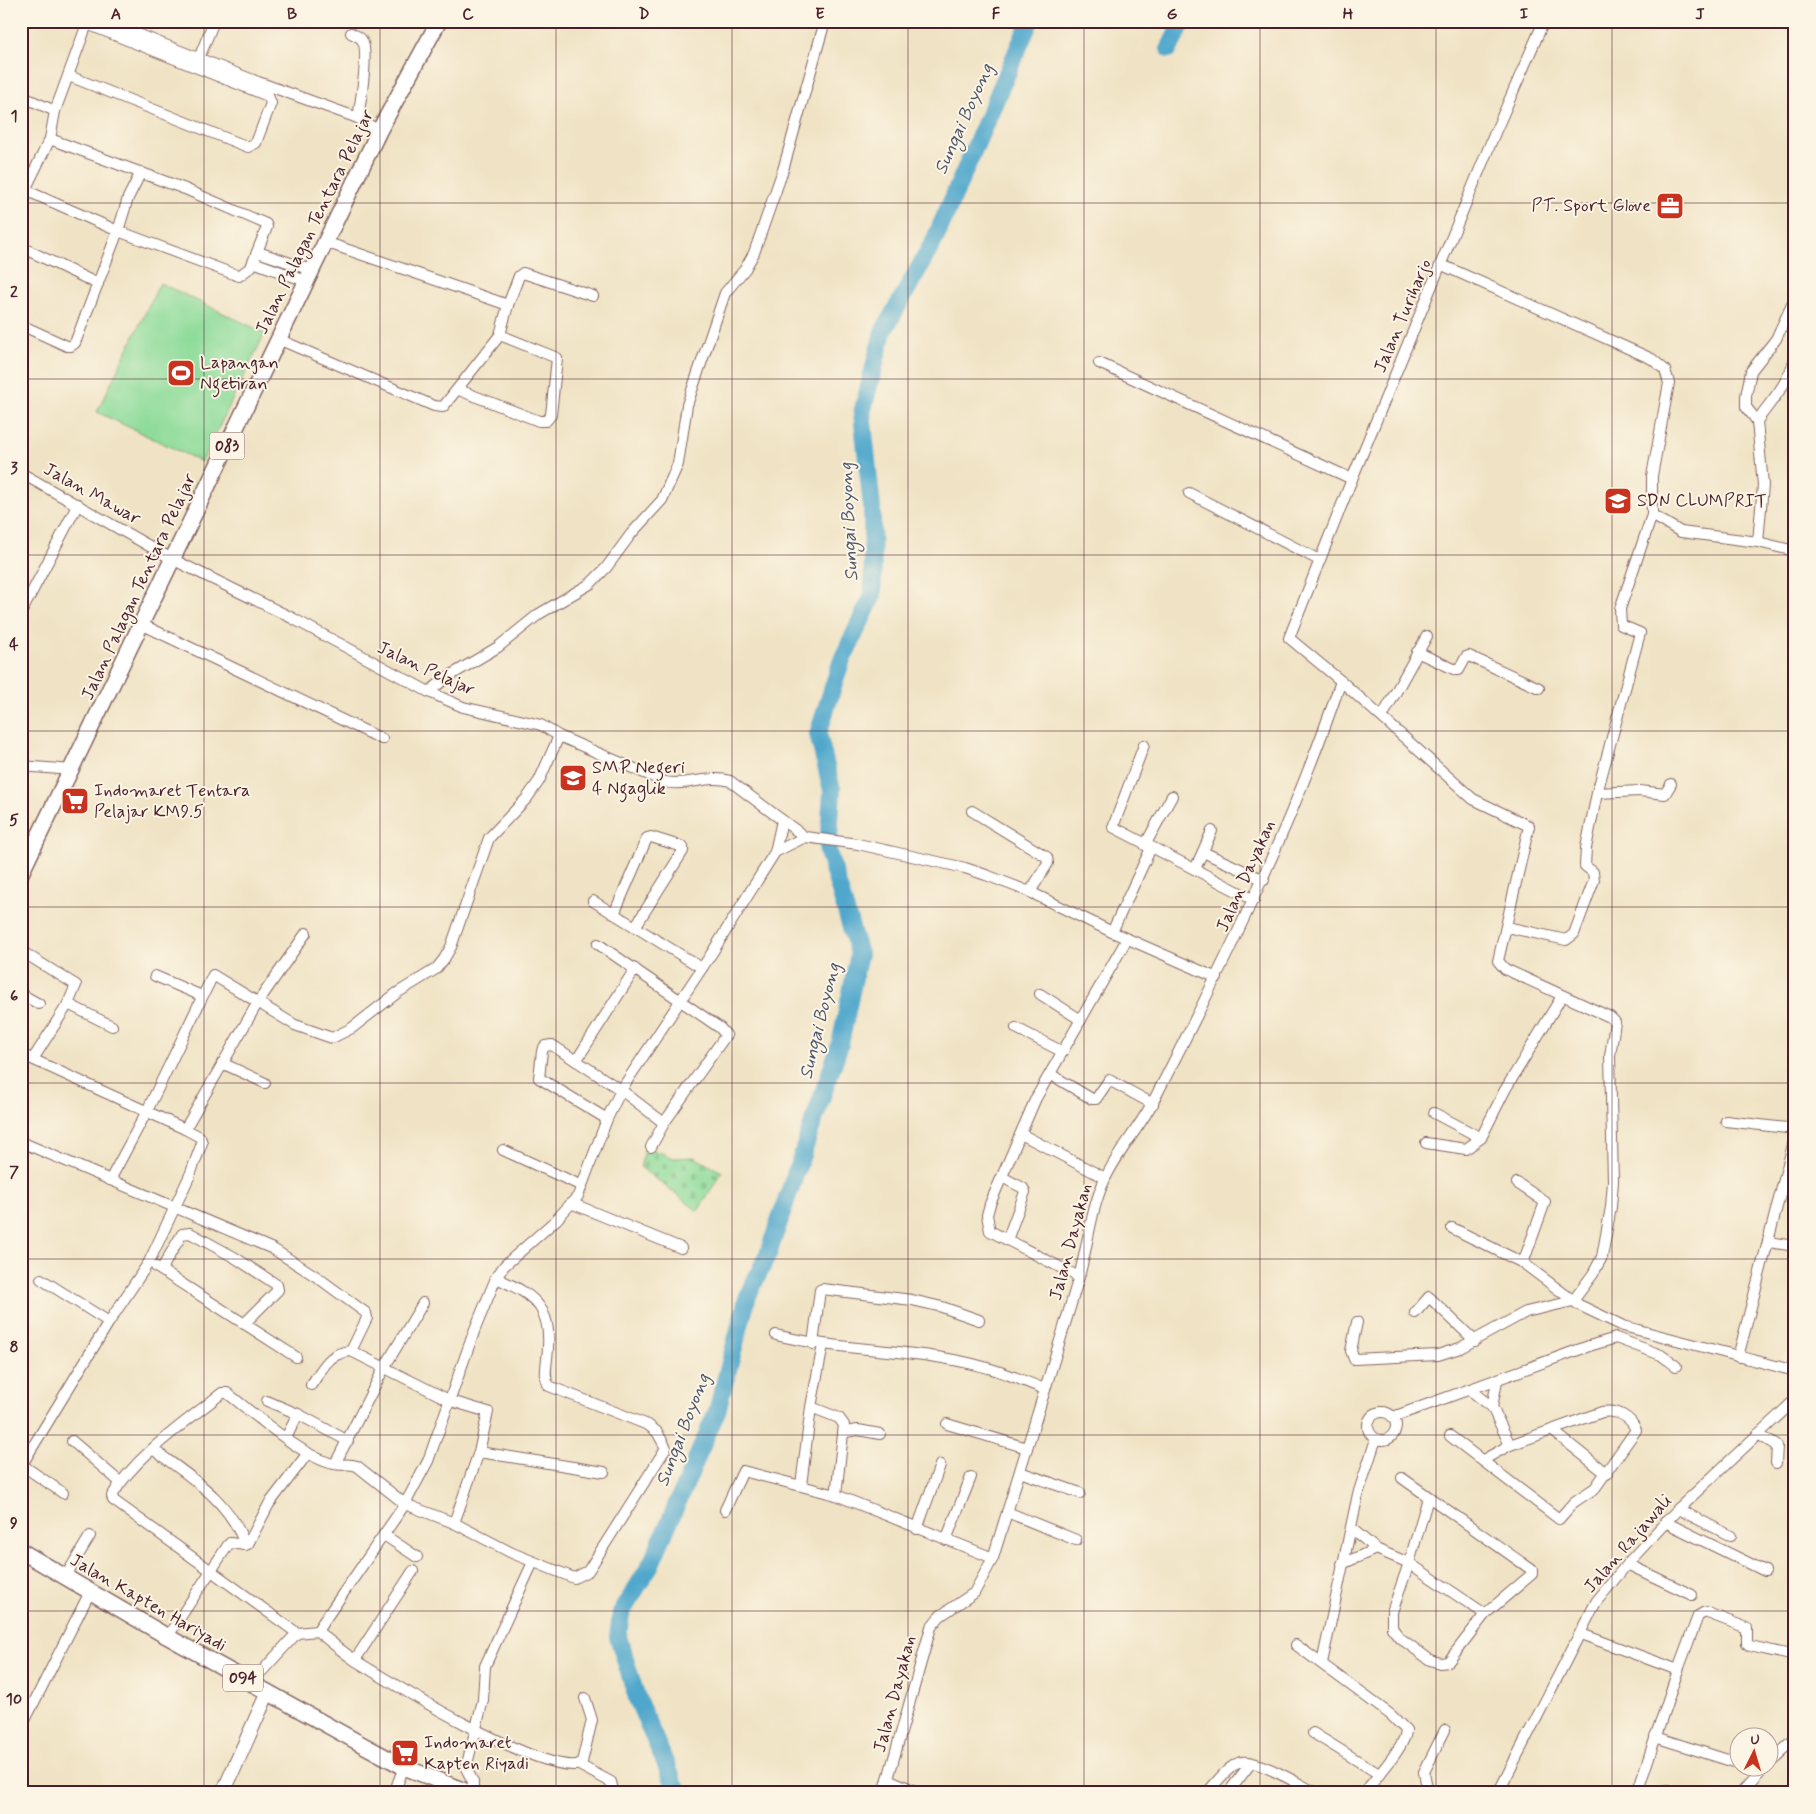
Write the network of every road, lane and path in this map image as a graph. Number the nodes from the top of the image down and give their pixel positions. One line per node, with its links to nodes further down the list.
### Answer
1 (214, 21): 7 (street)
2 (439, 21): 13 (main road, Jalan Palagan Tentara Pelajar / 083)
3 (825, 21): 50 (street)
4 (1544, 21): 22 (street, Jalan Turiharjo)
5 (111, 22): 7 (street)
6 (351, 33): 12 (street)
7 (199, 58): 8 (street)
8 (215, 70): 9 (street); 9 (street); 12 (street)
9 (69, 76): 11 (street)
10 (21, 96): 11 (street)
11 (55, 111): 14 (street)
12 (358, 118): 13 (street)
13 (379, 131): 18 (main road, Jalan Palagan Tentara Pelajar / 083)
14 (50, 139): 15 (street); 16 (street)
15 (141, 172): 17 (street); 20 (street)
16 (23, 194): 17 (street)
17 (118, 231): 21 (street); 24 (street)
18 (325, 242): 23 (main road, Jalan Palagan Tentara Pelajar / 083); 27 (street)
19 (21, 248): 24 (street)
20 (258, 252): 21 (street); 23 (street)
21 (253, 262): 23 (street)
22 (1442, 265): 36 (street, Jalan Turiharjo); 39 (street)
23 (309, 276): 30 (main road, Jalan Palagan Tentara Pelajar / 083)
24 (98, 284): 28 (street)
25 (593, 296): 27 (street)
26 (1795, 298): 34 (street)
27 (508, 305): 29 (street)
28 (21, 325)
29 (500, 335): 33 (street); 33 (street)
30 (278, 339): 33 (street); 42 (main road, Jalan Palagan Tentara Pelajar / 083)
31 (1795, 360): 34 (street)
32 (1098, 364): 36 (street)
33 (459, 390)
34 (1758, 421): 40 (street)
35 (21, 473): 38 (street, Jalan Mawar)
36 (1352, 479): 43 (street, Jalan Turiharjo)
37 (1188, 493): 43 (street)
38 (78, 504): 42 (street, Jalan Mawar); 44 (street)
39 (1652, 515): 40 (street); 58 (street)
40 (1758, 542): 41 (street)
41 (1795, 551)
42 (172, 559): 45 (main road, Jalan Palagan Tentara Pelajar / 083); 50 (street, Jalan Pelajar)
43 (1320, 560): 48 (street, Jalan Turiharjo)
44 (21, 613)
45 (141, 624): 53 (street); 56 (main road, Jalan Palagan Tentara Pelajar / 083)
46 (1427, 636): 47 (street)
47 (1418, 652): 49 (street); 51 (street)
48 (1341, 681): 51 (street); 69 (street, Jalan Dayakan)
49 (1539, 688)
50 (429, 692): 52 (street, Jalan Pelajar)
51 (1382, 717): 75 (street)
52 (559, 736): 61 (street, Jalan Pelajar); 90 (street)
53 (382, 739)
54 (1144, 745): 64 (street)
55 (21, 766): 56 (street)
56 (73, 770): 68 (main road, Jalan Palagan Tentara Pelajar / 083)
57 (1671, 784): 58 (street)
58 (1597, 794): 75 (street)
59 (1172, 796): 64 (street)
60 (972, 811): 70 (street)
61 (782, 820): 63 (street, Jalan Pelajar); 65 (street)
62 (1212, 831): 66 (street)
63 (809, 838): 65 (street); 70 (street)
64 (1148, 847): 67 (street); 76 (street)
65 (775, 852): 81 (street)
66 (1203, 852): 67 (street); 69 (street)
67 (1195, 869): 71 (street)
68 (21, 873)
69 (1264, 880): 71 (street, Jalan Dayakan)
70 (1030, 892): 76 (street)
71 (1254, 900): 84 (street, Jalan Dayakan)
72 (593, 901): 73 (street)
73 (614, 914): 74 (street); 74 (street)
74 (635, 926): 81 (street)
75 (1507, 927): 88 (street)
76 (1112, 932): 78 (street)
77 (306, 933): 90 (street)
78 (1127, 939): 84 (street); 93 (street)
79 (598, 944): 82 (street)
80 (21, 950): 92 (street)
81 (702, 968): 89 (street)
82 (635, 970): 89 (street); 99 (street)
83 (155, 976): 87 (street)
84 (1217, 978): 104 (street, Jalan Dayakan)
85 (21, 994): 91 (street)
86 (1040, 994): 93 (street)
87 (202, 996): 90 (street); 105 (street)
88 (1562, 996): 114 (street); 137 (street)
89 (680, 1001): 103 (street); 109 (street)
90 (258, 1002): 100 (street)
91 (39, 1004)
92 (68, 1004): 94 (street); 98 (street)
93 (1081, 1020): 96 (street)
94 (112, 1026)
95 (1016, 1028): 96 (street)
96 (1063, 1052): 101 (street)
97 (21, 1054): 98 (street)
98 (33, 1059): 105 (street)
99 (576, 1061): 103 (street); 107 (street)
100 (222, 1063): 102 (street); 110 (street)
101 (1050, 1074): 104 (street); 112 (street)
102 (265, 1083)
103 (621, 1090): 107 (street); 109 (street)
104 (1153, 1104): 120 (street, Jalan Dayakan)
105 (147, 1110): 110 (street); 121 (street)
106 (1434, 1113): 114 (street)
107 (607, 1119): 123 (street)
108 (1726, 1121): 111 (street)
109 (664, 1123): 117 (street)
110 (185, 1129): 125 (street)
111 (1795, 1129)
112 (1020, 1134): 119 (street); 120 (street)
113 (1795, 1136): 128 (street)
114 (1481, 1138): 116 (street)
115 (21, 1142): 121 (street)
116 (1426, 1142)
117 (651, 1147)
118 (503, 1150): 123 (street)
119 (1002, 1177): 127 (street); 127 (street)
120 (1105, 1178): 134 (street, Jalan Dayakan)
121 (110, 1180): 125 (street)
122 (1517, 1183): 132 (street)
123 (582, 1186): 124 (street)
124 (572, 1203): 130 (street); 135 (street)
125 (175, 1209): 131 (street); 147 (street)
126 (1452, 1228): 132 (street)
127 (1008, 1240): 134 (street)
128 (1770, 1242): 129 (street); 149 (street)
129 (1795, 1246)
130 (681, 1248)
131 (149, 1262): 133 (street); 141 (street)
132 (1523, 1264): 137 (street)
133 (161, 1270): 143 (street); 143 (street)
134 (1079, 1277): 155 (street, Jalan Dayakan)
135 (496, 1278): 159 (street); 213 (street)
136 (41, 1279): 141 (street)
137 (1573, 1301): 145 (street); 149 (street)
138 (423, 1303): 151 (street)
139 (1415, 1313): 145 (street)
140 (979, 1320): 146 (street)
141 (109, 1322): 183 (street)
142 (1357, 1322): 145 (street)
143 (244, 1324): 148 (street)
144 (776, 1335): 146 (street)
145 (1475, 1341)
146 (818, 1345): 155 (street); 160 (street)
147 (351, 1351): 151 (street); 154 (street)
148 (296, 1357)
149 (1738, 1357): 152 (street)
150 (1676, 1366): 153 (street)
151 (384, 1368): 159 (street); 172 (street)
152 (1795, 1371)
153 (1498, 1381): 156 (street); 161 (street)
154 (311, 1384)
155 (1045, 1389): 175 (street, Jalan Dayakan)
156 (1470, 1390): 161 (street); 163 (street)
157 (1795, 1400): 168 (street, Jalan Rajawali)
158 (267, 1401): 162 (street)
159 (451, 1401): 177 (street); 195 (street)
160 (811, 1407): 166 (street); 190 (street)
161 (1492, 1407): 174 (street)
162 (298, 1414): 170 (street); 172 (street)
163 (1393, 1417): 171 (street); 171 (street)
164 (947, 1424): 175 (street)
165 (1553, 1431): 174 (street); 186 (street); 186 (street)
166 (845, 1432): 167 (street); 193 (street)
167 (880, 1434)
168 (1758, 1434): 181 (street); 196 (street, Jalan Rajawali)
169 (1450, 1436): 179 (street)
170 (286, 1438): 176 (street); 178 (street)
171 (1376, 1439): 201 (street)
172 (348, 1441): 180 (street)
173 (72, 1442): 189 (street)
174 (1510, 1445): 179 (street)
175 (1027, 1448): 185 (street, Jalan Dayakan)
176 (154, 1450): 189 (street); 208 (street)
177 (479, 1452): 184 (street); 200 (street)
178 (308, 1453): 180 (street); 208 (street)
179 (1483, 1460): 186 (street)
180 (335, 1464): 195 (street)
181 (1776, 1464)
182 (940, 1465): 202 (street)
183 (22, 1466): 191 (street)
184 (604, 1472)
185 (1020, 1472): 192 (street); 198 (street, Jalan Dayakan)
186 (1607, 1474)
187 (971, 1477): 206 (street)
188 (1402, 1478): 194 (street)
189 (120, 1482): 217 (street)
190 (802, 1485): 193 (street); 197 (street)
191 (63, 1492)
192 (1080, 1493)
193 (836, 1495): 202 (street)
194 (1428, 1498): 214 (street); 223 (street)
195 (405, 1504): 200 (street); 203 (street)
196 (1678, 1509): 199 (street, Jalan Rajawali); 205 (street)
197 (725, 1510)
198 (1007, 1512): 207 (street); 212 (street, Jalan Dayakan)
199 (1665, 1522): 216 (street, Jalan Rajawali); 219 (street)
200 (454, 1523): 213 (street)
201 (1351, 1528): 209 (street); 215 (street)
202 (917, 1529): 206 (street)
203 (384, 1534): 211 (street); 224 (street)
204 (90, 1536): 220 (street)
205 (1731, 1536)
206 (946, 1540): 212 (street)
207 (1076, 1540)
208 (244, 1545): 217 (street)
209 (1376, 1549): 214 (street); 215 (street)
210 (21, 1551): 220 (main road, Jalan Kapten Hariyadi / 094)
211 (418, 1557)
212 (993, 1558): 249 (street, Jalan Dayakan)
213 (533, 1562): 237 (street)
214 (1409, 1563): 223 (street); 223 (street)
215 (1342, 1564): 231 (street)
216 (1627, 1564): 222 (street); 226 (street, Jalan Rajawali)
217 (210, 1570): 225 (street); 227 (street)
218 (413, 1571): 230 (street)
219 (1765, 1571)
220 (65, 1577): 221 (main road, Jalan Kapten Hariyadi / 094)
221 (90, 1592): 227 (main road, Jalan Kapten Hariyadi / 094); 236 (street)
222 (1692, 1594)
223 (1485, 1614)
224 (316, 1631): 225 (street); 230 (street)
225 (297, 1633): 233 (street)
226 (1581, 1634): 232 (street); 261 (street, Jalan Rajawali)
227 (168, 1636): 233 (main road, Jalan Kapten Hariyadi / 094)
228 (1296, 1645): 231 (street)
229 (1795, 1656): 232 (street)
230 (355, 1660): 237 (street)
231 (1322, 1663): 247 (street)
232 (1678, 1670): 240 (street)
233 (252, 1683): 234 (main road, Jalan Kapten Hariyadi / 094)
234 (268, 1692): 246 (main road, Jalan Kapten Hariyadi / 094); 250 (main road)
235 (585, 1698): 245 (street)
236 (21, 1728)
237 (475, 1730): 245 (street); 252 (street)
238 (1445, 1730): 260 (street)
239 (1313, 1733): 247 (street)
240 (1655, 1737): 243 (street); 262 (street)
241 (1795, 1739): 242 (street)
242 (1778, 1755)
243 (1728, 1760)
244 (1251, 1763): 256 (street); 257 (street); 258 (street)
245 (581, 1764): 253 (street)
246 (404, 1767): 251 (street); 252 (main road, Jalan Kapten Hariyadi / 094)
247 (1379, 1774): 259 (street)
248 (1757, 1776): 263 (street)
249 (888, 1780): 254 (street, Jalan Dayakan); 255 (street)
250 (223, 1793)
251 (394, 1793)
252 (472, 1793)
253 (610, 1793)
254 (884, 1793)
255 (920, 1793)
256 (1207, 1793)
257 (1228, 1793)
258 (1316, 1793)
259 (1364, 1793)
260 (1428, 1793)
261 (1498, 1793)
262 (1638, 1793)
263 (1741, 1793)

